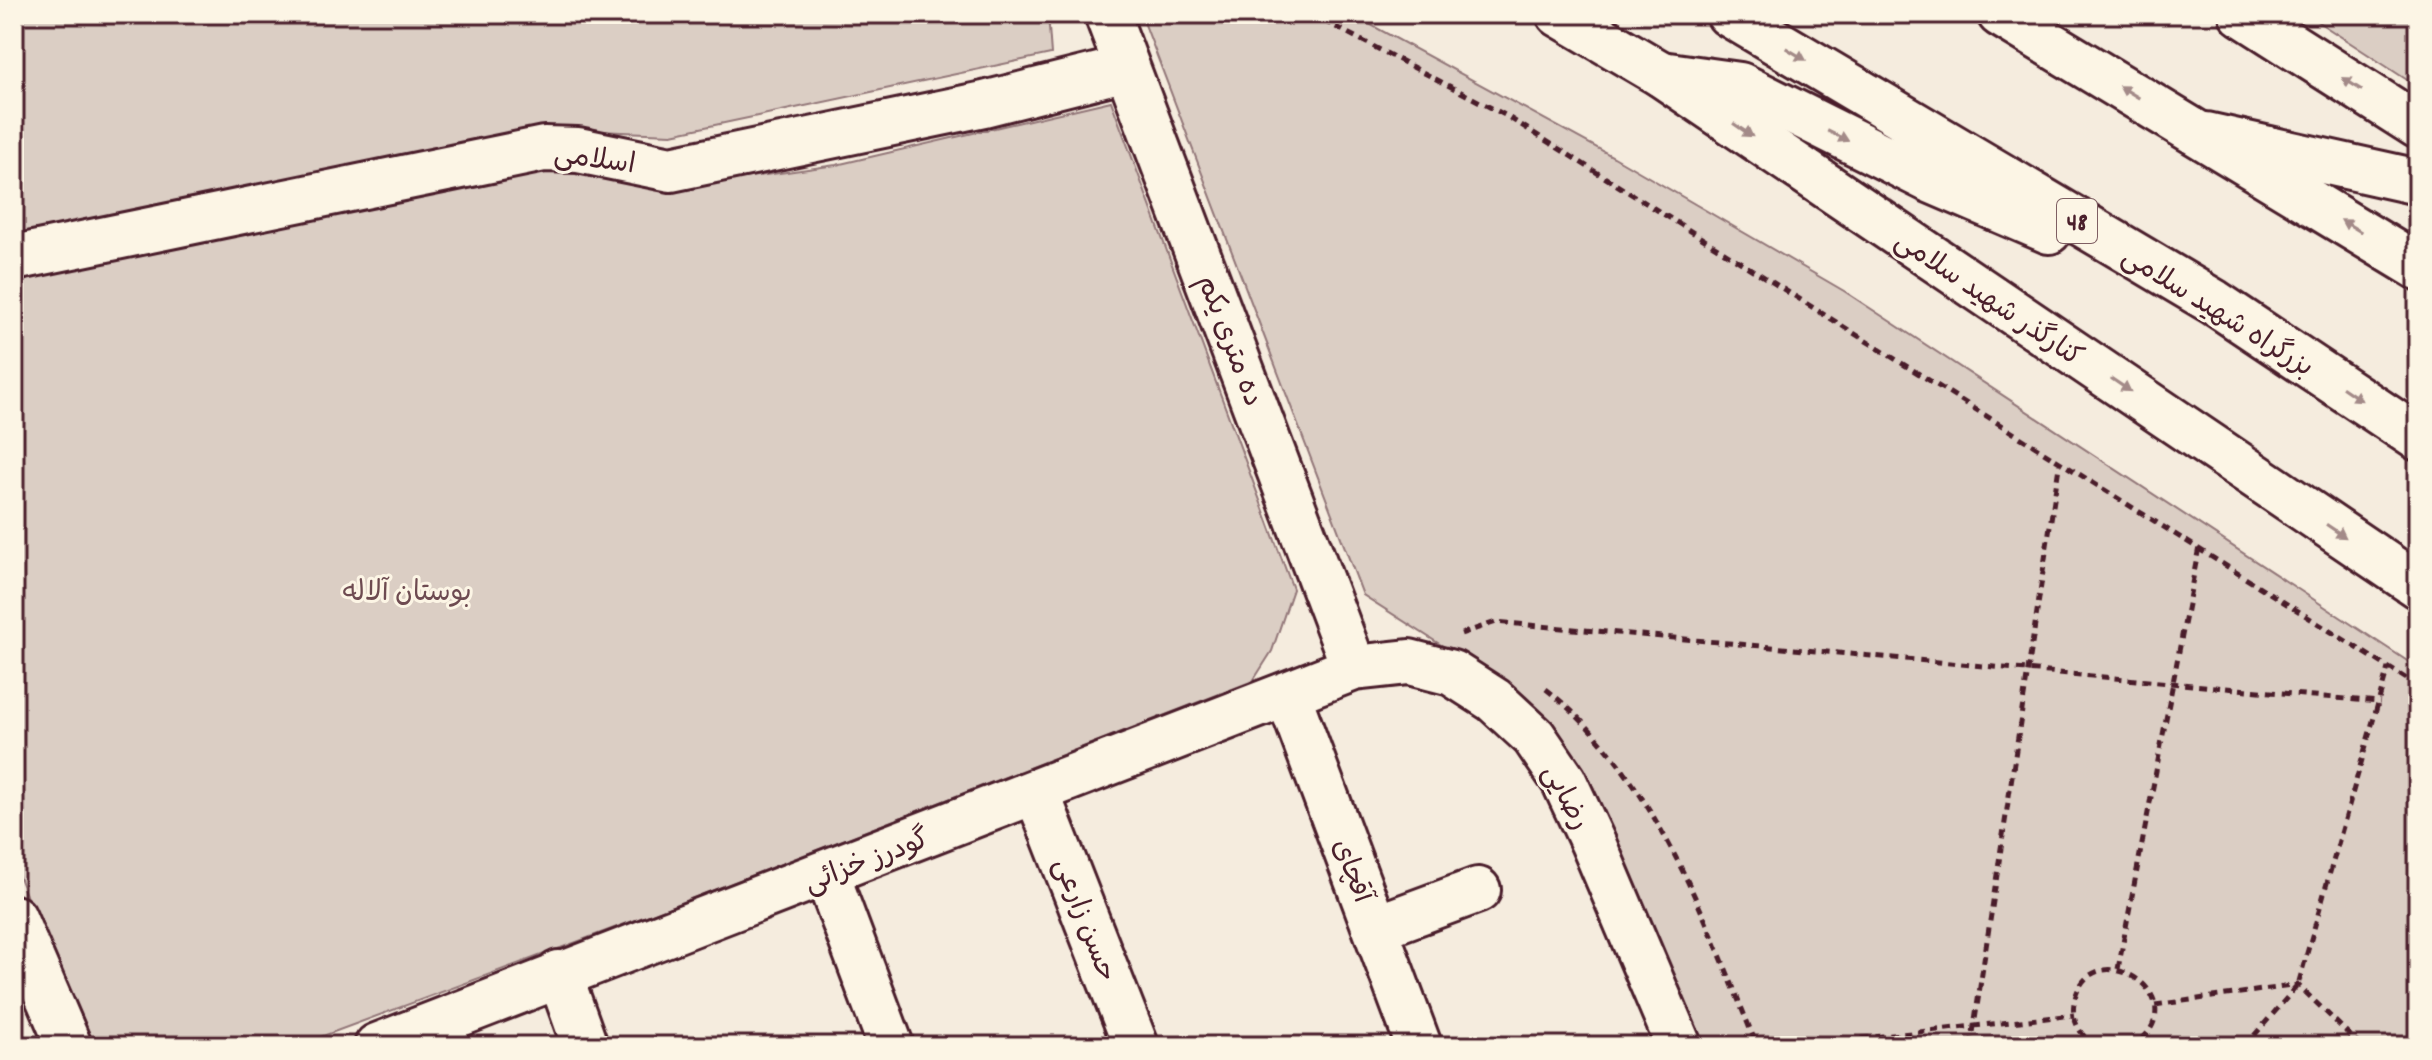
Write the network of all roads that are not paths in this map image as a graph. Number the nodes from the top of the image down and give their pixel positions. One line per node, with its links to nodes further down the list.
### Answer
1 (1107, 14): 6 (main road, ده متری یکم)
2 (1559, 14): 7 (main road, کنارگذر شهید سلامی)
3 (1729, 14): 13 (main road, بزرگراه شهید سلامی / 48, one-way to 13)
4 (2000, 14): 9 (main road, one-way to 4)
5 (2242, 14): 8 (main road, one-way to 5)
6 (1127, 68): 11 (main road, اسلامی); 16 (main road, ده متری یکم)
7 (1661, 74): 13 (main road, one-way to 13); 15 (main road, کنارگذر شهید سلامی, one-way to 15)
8 (2418, 126)
9 (2195, 133): 10 (main road); 12 (main road, one-way to 9)
10 (2418, 182)
11 (14, 258)
12 (2418, 267)
13 (2214, 302): 14 (main road, بزرگراه شهید سلامی / 48, one-way to 14)
14 (2418, 438)
15 (2418, 586)
16 (1354, 668): 17 (main road, گودرز خزائی); 30 (main road, رضایی)
17 (1288, 695): 18 (main road, گودرز خزائی); 22 (main road, آقچای)
18 (1037, 793): 19 (main road, گودرز خزائی); 28 (main road, حسن زارعی)
19 (827, 875): 23 (main road, گودرز خزائی); 27 (main road)
20 (1478, 890): 22 (main road)
21 (14, 918): 24 (main road)
22 (1375, 928): 29 (main road, آقچای)
23 (559, 973): 25 (main road, گودرز خزائی); 26 (main road)
24 (69, 1046)
25 (377, 1046)
26 (585, 1046)
27 (891, 1046)
28 (1136, 1046)
29 (1419, 1046)
30 (1679, 1046)

